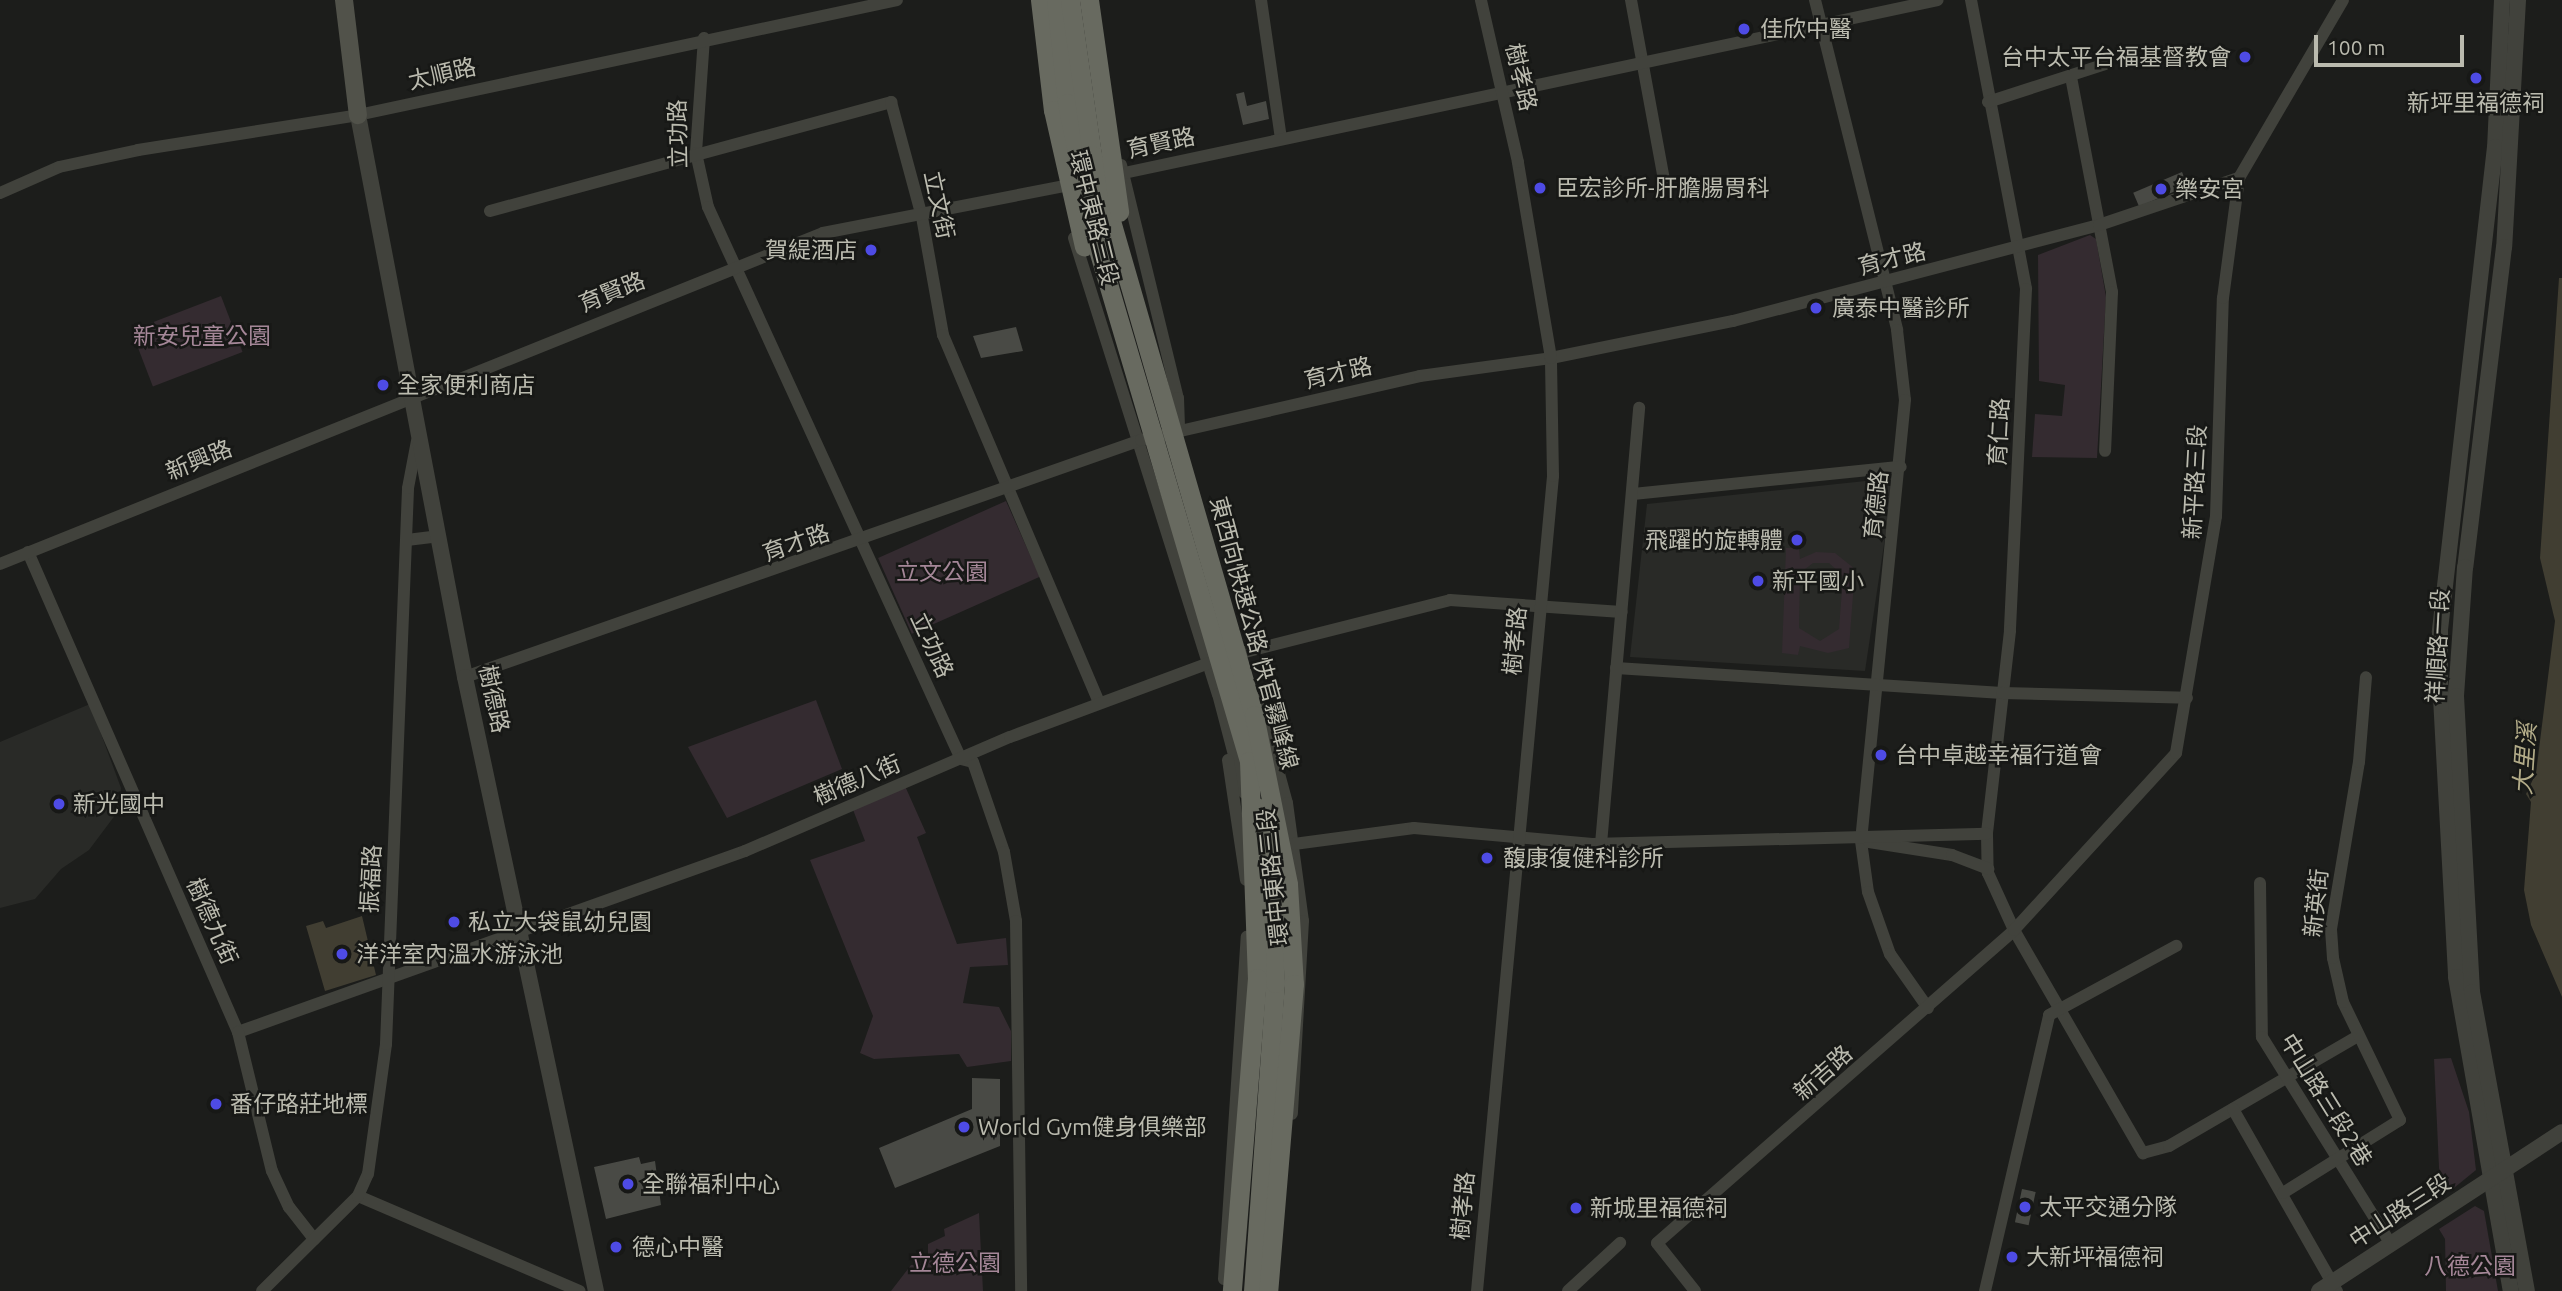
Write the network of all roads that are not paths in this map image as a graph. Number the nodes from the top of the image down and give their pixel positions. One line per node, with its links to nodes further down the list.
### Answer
1 (344, 0): 27 (main road)
2 (897, 0): 21 (street, 太順路)
3 (1034, 0): 34 (street, 環中東路三段)
4 (1040, 0): 43 (highway, bridge)
5 (1046, 0): 34 (street, 環中東路三段)
6 (1056, 0): 43 (highway, 東西向快速公路 快官霧峰線, bridge)
7 (1070, 0): 42 (highway, 東西向快速公路 快官霧峰線, bridge)
8 (1080, 0): 31 (street, 環中東路三段)
9 (1089, 0): 42 (highway, bridge)
10 (1097, 0): 30 (street, 環中東路三段)
11 (1261, 0): 28 (street)
12 (1481, 0): 25 (street, 樹孝路)
13 (1631, 0): 22 (street)
14 (1815, 0): 20 (street, 育德路)
15 (1938, 0): 20 (street, 育賢路)
16 (1971, 0): 26 (street, 育仁路)
17 (2343, 0): 32 (street, 新平路三段)
18 (2502, 0): 92 (street, 祥順路一段)
19 (2518, 0): 92 (street, 祥順路一段)
20 (1821, 23): 22 (street, 育賢路); 41 (street, 育德路)
21 (704, 38): 27 (street, 太順路); 29 (street, 立功路)
22 (1644, 61): 25 (street, 育賢路); 33 (street)
23 (2106, 64): 24 (street)
24 (2071, 77): 26 (street); 38 (street)
25 (1503, 90): 28 (street, 育賢路); 44 (street, 樹孝路)
26 (1988, 102): 39 (street, 育仁路)
27 (358, 115): 35 (street, 太順路); 45 (street, 樹德路)
28 (1281, 139): 30 (street, 育賢路)
29 (696, 153): 36 (street, 立文街); 37 (street, 立文街); 40 (street, 立功路)
30 (1123, 172): 31 (street, 育賢路); 48 (street, 環中東路三段)
31 (1104, 177): 34 (street, 育賢路); 48 (street, 環中東路三段)
32 (2239, 178): 38 (street, 育才路); 69 (street, 新平路三段)
33 (1664, 179)
34 (1068, 186): 37 (street, 育賢路); 49 (street, 環中東路三段)
35 (0, 193)
36 (490, 211)
37 (922, 217): 40 (street, 育賢路); 52 (street, 立文街)
38 (2099, 225): 39 (street, 育才路); 50 (street)
39 (2018, 248): 41 (street, 育才路); 67 (street, 育仁路)
40 (732, 267): 45 (street, 育賢路); 56 (street, 立功路)
41 (1885, 283): 44 (street, 育才路); 51 (street, 育德路)
42 (1146, 340): 107 (highway, 東西向快速公路 快官霧峰線, bridge)
43 (1125, 345): 72 (highway, 東西向快速公路 快官霧峰線, bridge)
44 (1552, 358): 48 (street, 育才路); 59 (street, 樹孝路)
45 (415, 397): 47 (street, 樹德路); 57 (street, 新興路)
46 (1639, 408): 53 (street)
47 (420, 427): 54 (street, 樹德路); 55 (street, 振福路)
48 (1179, 430): 49 (street, 育才路); 61 (street, 環中東路三段)
49 (1141, 440): 52 (street, 育才路); 62 (street, 環中東路三段)
50 (2105, 451)
51 (1901, 467): 53 (street); 66 (street, 育德路)
52 (1011, 488): 56 (street, 育才路); 70 (street, 立文街)
53 (1633, 494): 60 (street)
54 (440, 536): 55 (street); 64 (street, 樹德路)
55 (407, 540): 83 (street, 振福路)
56 (862, 542): 64 (street, 育才路); 71 (street, 立功路)
57 (28, 552): 58 (street, 新興路); 86 (street, 樹德九街)
58 (0, 564)
59 (1538, 607): 60 (street); 61 (street); 74 (street, 樹孝路)
60 (1622, 612): 63 (street)
61 (1245, 652): 76 (street, 環中東路三段)
62 (1209, 663): 68 (street, 環中東路三段); 70 (street, 樹德八街)
63 (1616, 668): 66 (street); 77 (street)
64 (465, 677): 81 (street, 樹德路)
65 (2366, 677): 87 (street, 新英街)
66 (1877, 681): 67 (street); 75 (street, 育德路)
67 (2002, 693): 69 (street); 73 (street, 育仁路)
68 (1218, 694): 103 (street, 環中東路三段); 105 (street, 環中東路三段)
69 (2187, 698): 80 (street, 新平路三段)
70 (1100, 703): 71 (street, 樹德八街)
71 (961, 759): 81 (street, 樹德八街); 102 (street, 立功路)
72 (1249, 761): 104 (highway, bridge); 106 (highway, 東西向快速公路 快官霧峰線, bridge)
73 (1987, 834): 75 (street); 78 (street, 育仁路)
74 (1518, 838): 76 (street); 77 (street); 109 (street, 樹孝路)
75 (1861, 841): 77 (street); 78 (street); 84 (street, 育德路)
76 (1294, 844): 108 (street, 環中東路三段)
77 (1601, 844)
78 (1987, 869): 80 (street)
79 (2260, 883): 88 (street, 中山路三段2巷)
80 (2014, 930): 84 (street, 新吉路); 85 (street)
81 (521, 935): 83 (street); 101 (street, 樹德路)
82 (2176, 946): 85 (street)
83 (386, 980): 86 (street); 94 (street, 振福路)
84 (1928, 1008): 111 (street, 新吉路)
85 (2061, 1009): 89 (street); 112 (street)
86 (238, 1032): 95 (street, 樹德九街)
87 (2358, 1036): 88 (street); 91 (street, 新英街)
88 (2283, 1081): 89 (street); 91 (street, 中山路三段2巷)
89 (2239, 1106): 93 (street)
90 (2562, 1132): 92 (street, 中山路三段)
91 (2336, 1159): 93 (street); 97 (street, 中山路三段2巷)
92 (2499, 1174): 97 (street, 中山路三段); 114 (street, 祥順路一段); 115 (street, 祥順路一段)
93 (2284, 1193): 98 (street)
94 (358, 1196): 95 (street, 振福路); 100 (street)
95 (314, 1238): 99 (street, 振福路)
96 (1620, 1243): 110 (street)
97 (2391, 1244): 98 (street, 中山路三段)
98 (2336, 1286): 113 (street, 中山路三段)
99 (262, 1291)
100 (580, 1291)
101 (596, 1291)
102 (1021, 1291)
103 (1224, 1291)
104 (1232, 1291)
105 (1240, 1291)
106 (1253, 1291)
107 (1268, 1291)
108 (1278, 1291)
109 (1477, 1291)
110 (1568, 1291)
111 (1695, 1291)
112 (1985, 1291)
113 (2319, 1291)
114 (2511, 1291)
115 (2527, 1291)

